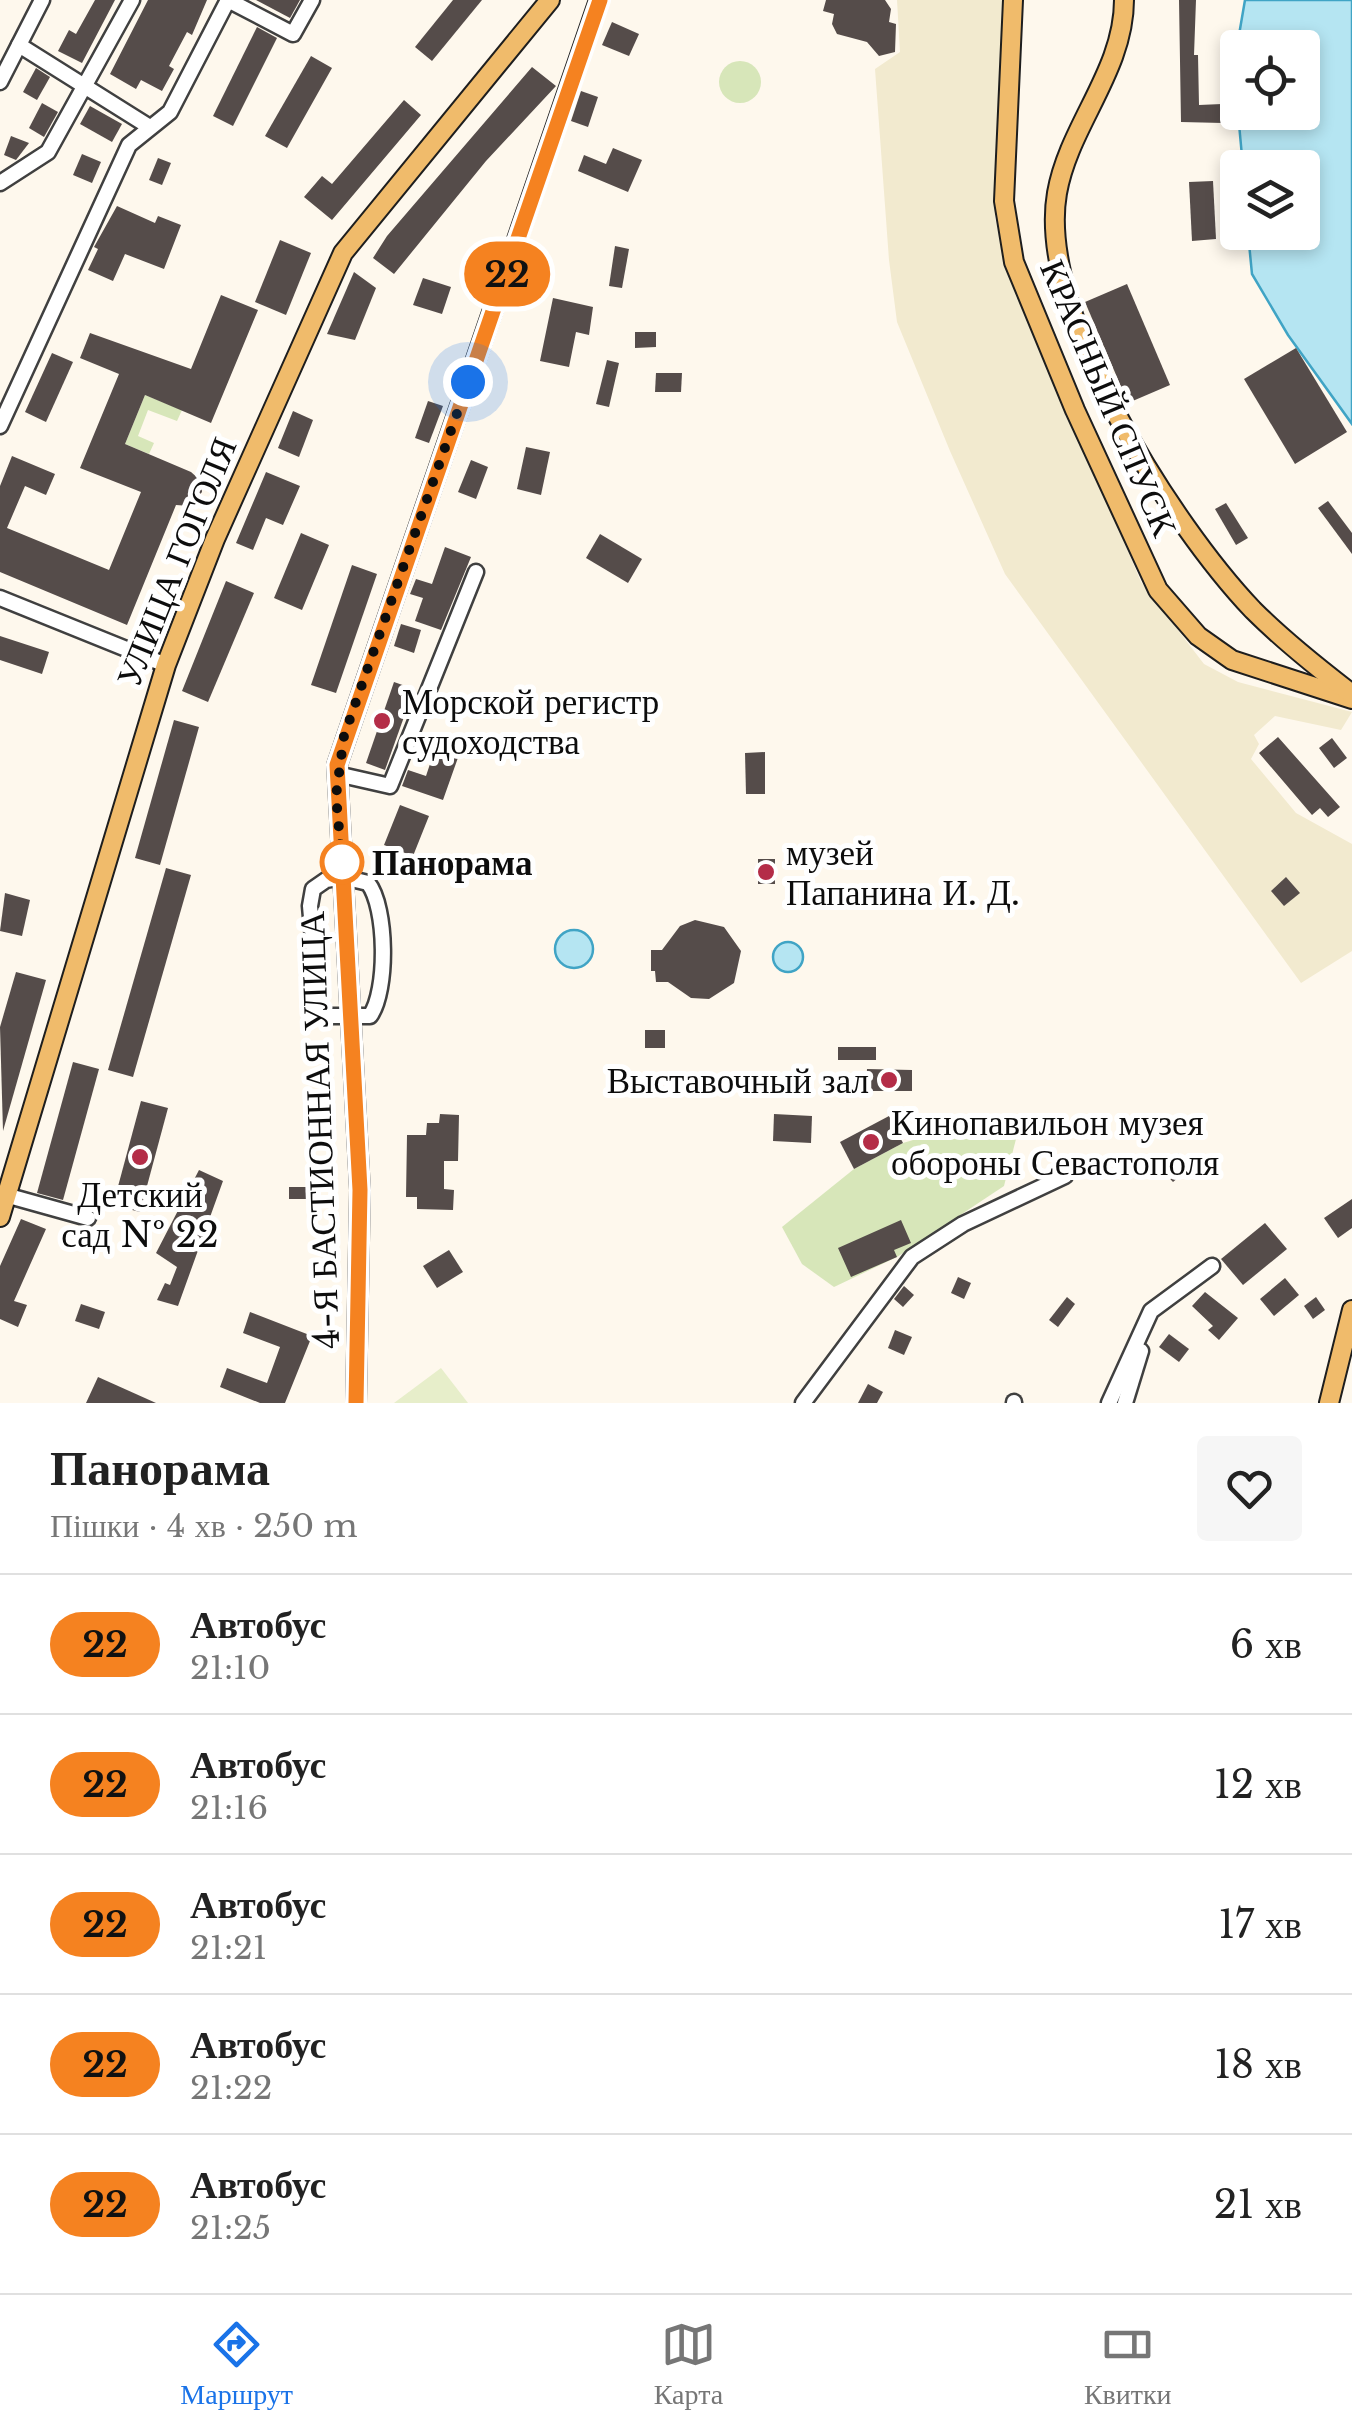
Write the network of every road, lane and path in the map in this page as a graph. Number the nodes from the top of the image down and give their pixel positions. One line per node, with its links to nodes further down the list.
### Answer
1 (42, 0): 9 (street)
2 (132, 0): 11 (street)
3 (228, 0): 4 (street); 12 (street)
4 (312, 0)
5 (550, 0): 17 (main road, УЛИЦА ГОГОЛЯ)
6 (600, 0): 19 (main road, 4-Я БАСТИОННАЯ УЛИЦА)
7 (1013, 0): 18 (main road, КРАСНЫЙ СПУСК)
8 (1124, 0): 18 (main road)
9 (19, 44): 10 (street); 11 (street)
10 (0, 82)
11 (86, 84): 12 (street); 13 (street)
12 (148, 126): 14 (street)
13 (1, 178)
14 (0, 426)
15 (476, 572): 19 (street)
16 (0, 599): 17 (street)
17 (166, 666): 23 (main road, УЛИЦА ГОГОЛЯ)
18 (1352, 696)
19 (337, 774): 20 (main road, 4-Я БАСТИОННАЯ УЛИЦА)
20 (343, 877): 21 (main road, 4-Я БАСТИОННАЯ УЛИЦА); 21 (street); 21 (street)
21 (352, 1018): 29 (main road, 4-Я БАСТИОННАЯ УЛИЦА)
22 (1066, 1176): 30 (street)
23 (9, 1196): 24 (main road, УЛИЦА ГОГОЛЯ); 25 (street)
24 (0, 1217)
25 (88, 1218)
26 (1212, 1266): 28 (street)
27 (1352, 1310): 33 (main road)
28 (1151, 1312): 31 (street); 32 (street)
29 (356, 1403)
30 (803, 1403)
31 (1108, 1403)
32 (1126, 1403)
33 (1329, 1403)

